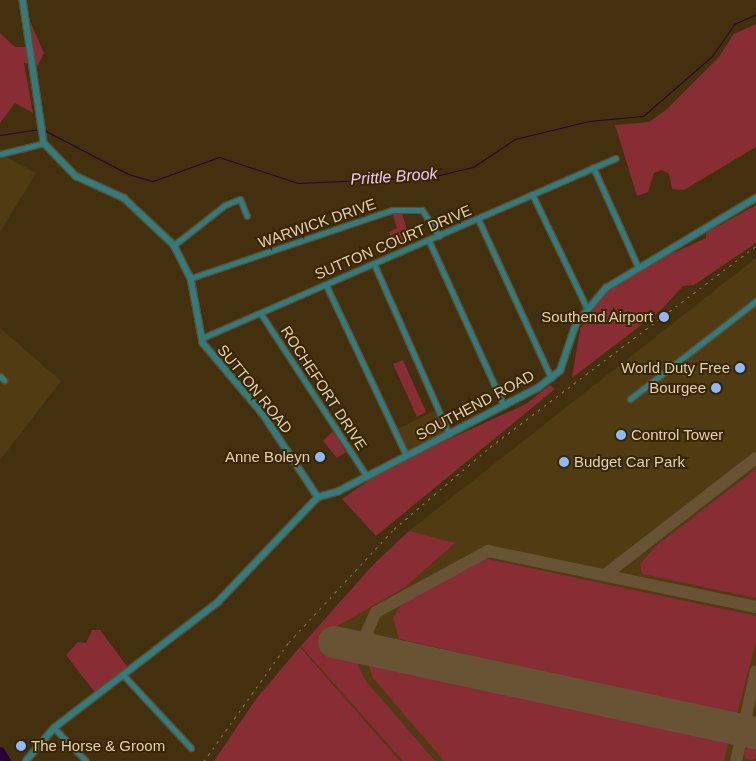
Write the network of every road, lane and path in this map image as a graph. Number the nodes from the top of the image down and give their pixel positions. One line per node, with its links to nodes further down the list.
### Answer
1 (23, 0): 2 (street)
2 (44, 143): 3 (street); 12 (street, SUTTON ROAD)
3 (0, 154)
4 (614, 158): 5 (street, SUTTON COURT DRIVE)
5 (593, 167): 6 (street, SUTTON COURT DRIVE); 14 (street)
6 (532, 194): 9 (street, SUTTON COURT DRIVE); 18 (street)
7 (756, 198): 14 (street)
8 (247, 216): 12 (street)
9 (478, 220): 10 (street, SUTTON COURT DRIVE); 21 (street)
10 (439, 236): 11 (street, SUTTON COURT DRIVE); 15 (street, WARWICK DRIVE)
11 (429, 241): 13 (street, SUTTON COURT DRIVE); 23 (street)
12 (174, 245): 15 (street, SUTTON ROAD)
13 (374, 264): 16 (street, SUTTON COURT DRIVE); 24 (street)
14 (638, 267): 18 (street)
15 (191, 278): 20 (street, SUTTON ROAD)
16 (326, 285): 19 (street, SUTTON COURT DRIVE); 25 (street)
17 (756, 301): 22 (street)
18 (586, 306): 21 (street, SOUTHEND ROAD)
19 (261, 314): 20 (street, SUTTON COURT DRIVE); 26 (street, ROCHEFORT DRIVE)
20 (202, 338): 27 (street, SUTTON ROAD)
21 (551, 378): 23 (street, SOUTHEND ROAD)
22 (630, 400)
23 (504, 406): 24 (street, SOUTHEND ROAD)
24 (450, 434): 25 (street, SOUTHEND ROAD)
25 (406, 455): 26 (street, SOUTHEND ROAD)
26 (366, 475): 27 (street, SOUTHEND ROAD)
27 (318, 497): 28 (street)
28 (125, 678): 29 (street); 30 (street)
29 (54, 728): 31 (street); 32 (street)
30 (191, 748)
31 (26, 761)
32 (86, 761)

